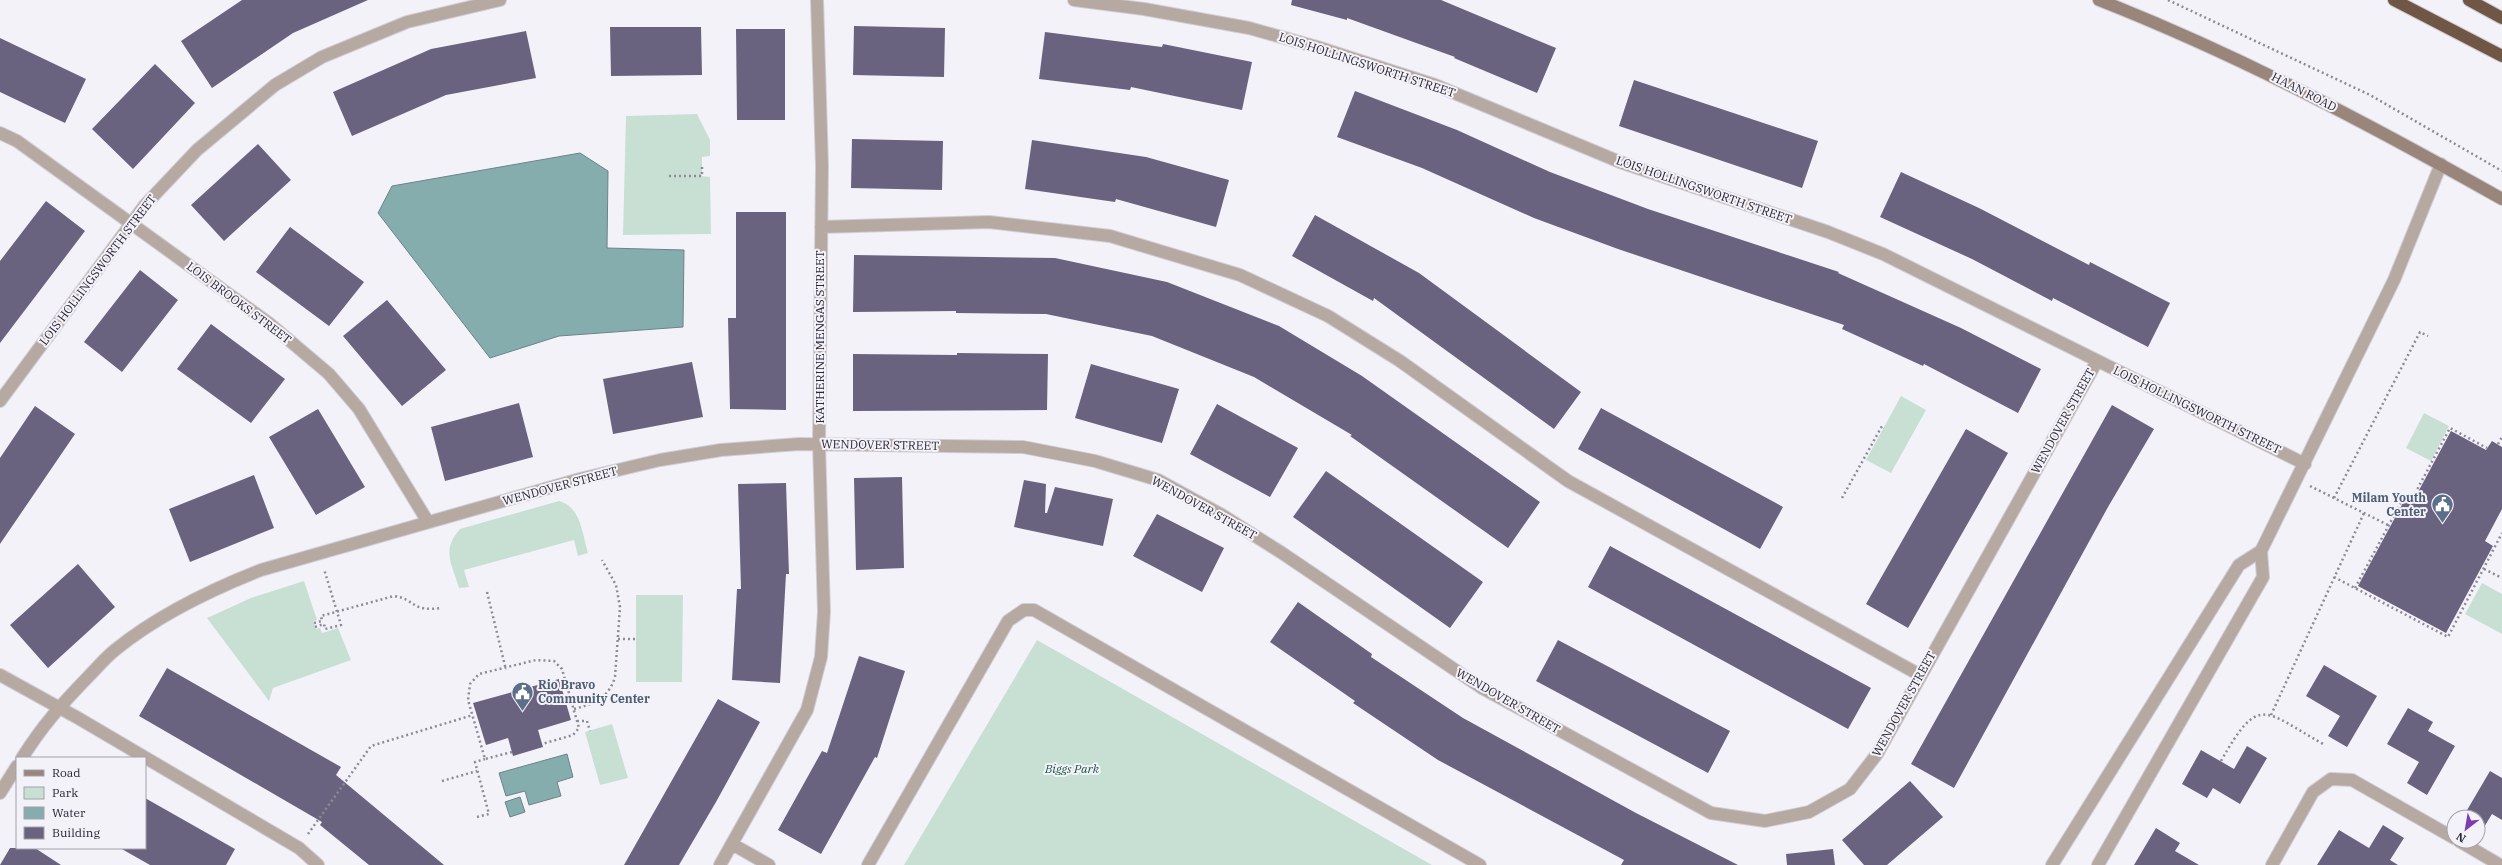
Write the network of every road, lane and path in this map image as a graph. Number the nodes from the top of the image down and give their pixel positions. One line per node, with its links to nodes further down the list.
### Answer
1 (500, 0): 16 (street, LOIS HOLLINGSWORTH STREET)
2 (817, 0): 17 (street, KATHERINE MENGAS STREET)
3 (1074, 0): 19 (street, LOIS HOLLINGSWORTH STREET)
4 (2099, 0): 11 (street, HAAN ROAD)
5 (2168, 0): 13 (path)
6 (2394, 0): 9 (highway)
7 (2469, 0): 8 (highway)
8 (2502, 18)
9 (2502, 56)
10 (0, 133): 16 (street, LOIS BROOKS STREET)
11 (2441, 164): 15 (street, HAAN ROAD); 26 (street)
12 (702, 166): 14 (path)
13 (2502, 171)
14 (669, 176)
15 (2502, 199)
16 (132, 223): 20 (street, LOIS HOLLINGSWORTH STREET); 31 (street, LOIS BROOKS STREET)
17 (821, 227): 23 (street, KATHERINE MENGAS STREET); 50 (street)
18 (2428, 336): 29 (path)
19 (2096, 361): 26 (street, LOIS HOLLINGSWORTH STREET); 50 (street, WENDOVER STREET)
20 (0, 401)
21 (1884, 428): 28 (path)
22 (2502, 437): 24 (path)
23 (819, 444): 31 (street, WENDOVER STREET); 50 (street, WENDOVER STREET); 71 (street, KATHERINE MENGAS STREET)
24 (2498, 444)
25 (2488, 448): 32 (path)
26 (2305, 464): 27 (street)
27 (2298, 480): 29 (path); 34 (street)
28 (1842, 498)
29 (2334, 498): 30 (path)
30 (2364, 513): 32 (path); 38 (path)
31 (428, 522): 35 (street, WENDOVER STREET)
32 (2388, 525): 40 (path)
33 (2502, 533): 37 (path)
34 (2261, 551): 79 (street); 80 (street)
35 (319, 553): 43 (path); 51 (street, WENDOVER STREET)
36 (602, 560): 47 (path)
37 (2484, 569): 39 (path); 40 (path)
38 (2334, 577): 40 (path); 53 (path)
39 (2502, 577)
40 (2355, 588)
41 (487, 592): 48 (path)
42 (441, 608): 43 (path)
43 (337, 612): 44 (path); 45 (path)
44 (314, 623)
45 (315, 627)
46 (636, 638): 47 (path)
47 (618, 639): 52 (path)
48 (506, 669): 52 (path); 54 (path)
49 (0, 675): 51 (street)
50 (1920, 675)
51 (59, 707): 60 (street, WENDOVER STREET); 61 (street)
52 (574, 709): 55 (path)
53 (2271, 715): 58 (path); 64 (path)
54 (473, 716): 63 (path); 72 (path)
55 (577, 721): 56 (path); 57 (path)
56 (590, 731)
57 (542, 744)
58 (2323, 744)
59 (512, 752): 63 (path)
60 (23, 757)
61 (144, 757)
62 (146, 758): 72 (street)
63 (485, 759): 66 (path)
64 (2221, 761)
65 (16, 768): 68 (street)
66 (477, 772): 67 (path); 69 (path)
67 (442, 781)
68 (0, 793)
69 (477, 817)
70 (2446, 833): 81 (street)
71 (732, 844): 75 (street, KATHERINE MENGAS STREET); 76 (street)
72 (299, 848): 74 (street)
73 (2472, 849): 82 (street)
74 (318, 865)
75 (720, 865)
76 (769, 865)
77 (868, 865): 78 (street)
78 (1480, 865)
79 (2052, 865)
80 (2098, 865)
81 (2272, 865)
82 (2500, 865)

